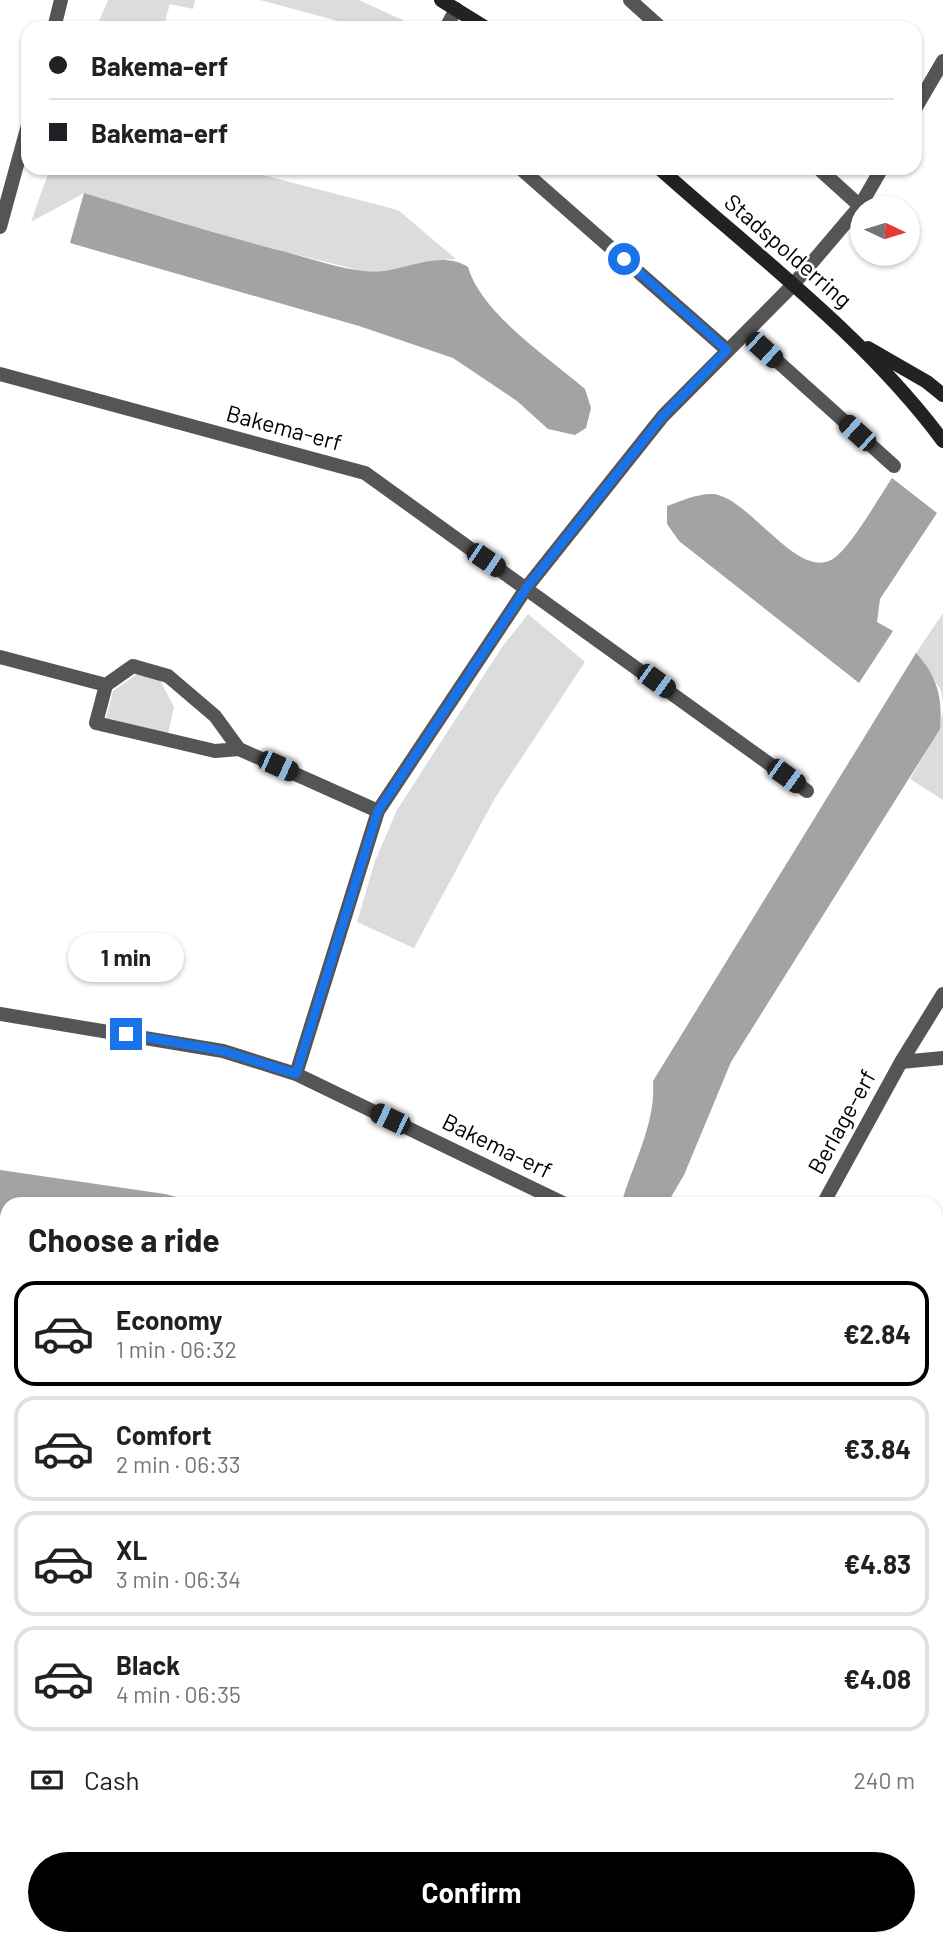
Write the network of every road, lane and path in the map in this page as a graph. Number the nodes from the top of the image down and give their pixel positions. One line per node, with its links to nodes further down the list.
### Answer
1 (61, 0): 5 (street)
2 (441, 0): 4 (street)
3 (630, 0): 8 (street)
4 (456, 9): 6 (street); 7 (street)
5 (56, 21)
6 (450, 21)
7 (475, 21)
8 (653, 21)
9 (943, 61): 10 (street)
10 (922, 97)
11 (21, 150): 19 (street)
12 (528, 175): 23 (street)
13 (667, 175): 20 (street, Stadspolderring)
14 (826, 175): 17 (street)
15 (877, 175): 16 (street)
16 (866, 196)
17 (850, 197)
18 (850, 218): 20 (street)
19 (0, 227)
20 (792, 286): 21 (street); 22 (street, Stadspolderring)
21 (746, 333): 23 (street); 27 (street)
22 (855, 340): 25 (street, Stadspolderring); 26 (street, Stadspolderring)
23 (727, 350): 28 (street)
24 (0, 374): 28 (street, Bakema-erf)
25 (943, 395)
26 (943, 441)
27 (894, 466)
28 (527, 587): 32 (street, Bakema-erf); 33 (street)
29 (0, 657): 30 (street)
30 (106, 685): 31 (street); 31 (street)
31 (246, 752): 33 (street)
32 (807, 792)
33 (378, 811): 38 (street)
34 (943, 994): 37 (street, Berlage-erf)
35 (0, 1014): 38 (street, Bakema-erf)
36 (943, 1058): 37 (street, Berlage-erf)
37 (901, 1062): 40 (street, Berlage-erf)
38 (296, 1074): 39 (street, Bakema-erf)
39 (551, 1197)
40 (827, 1197)

